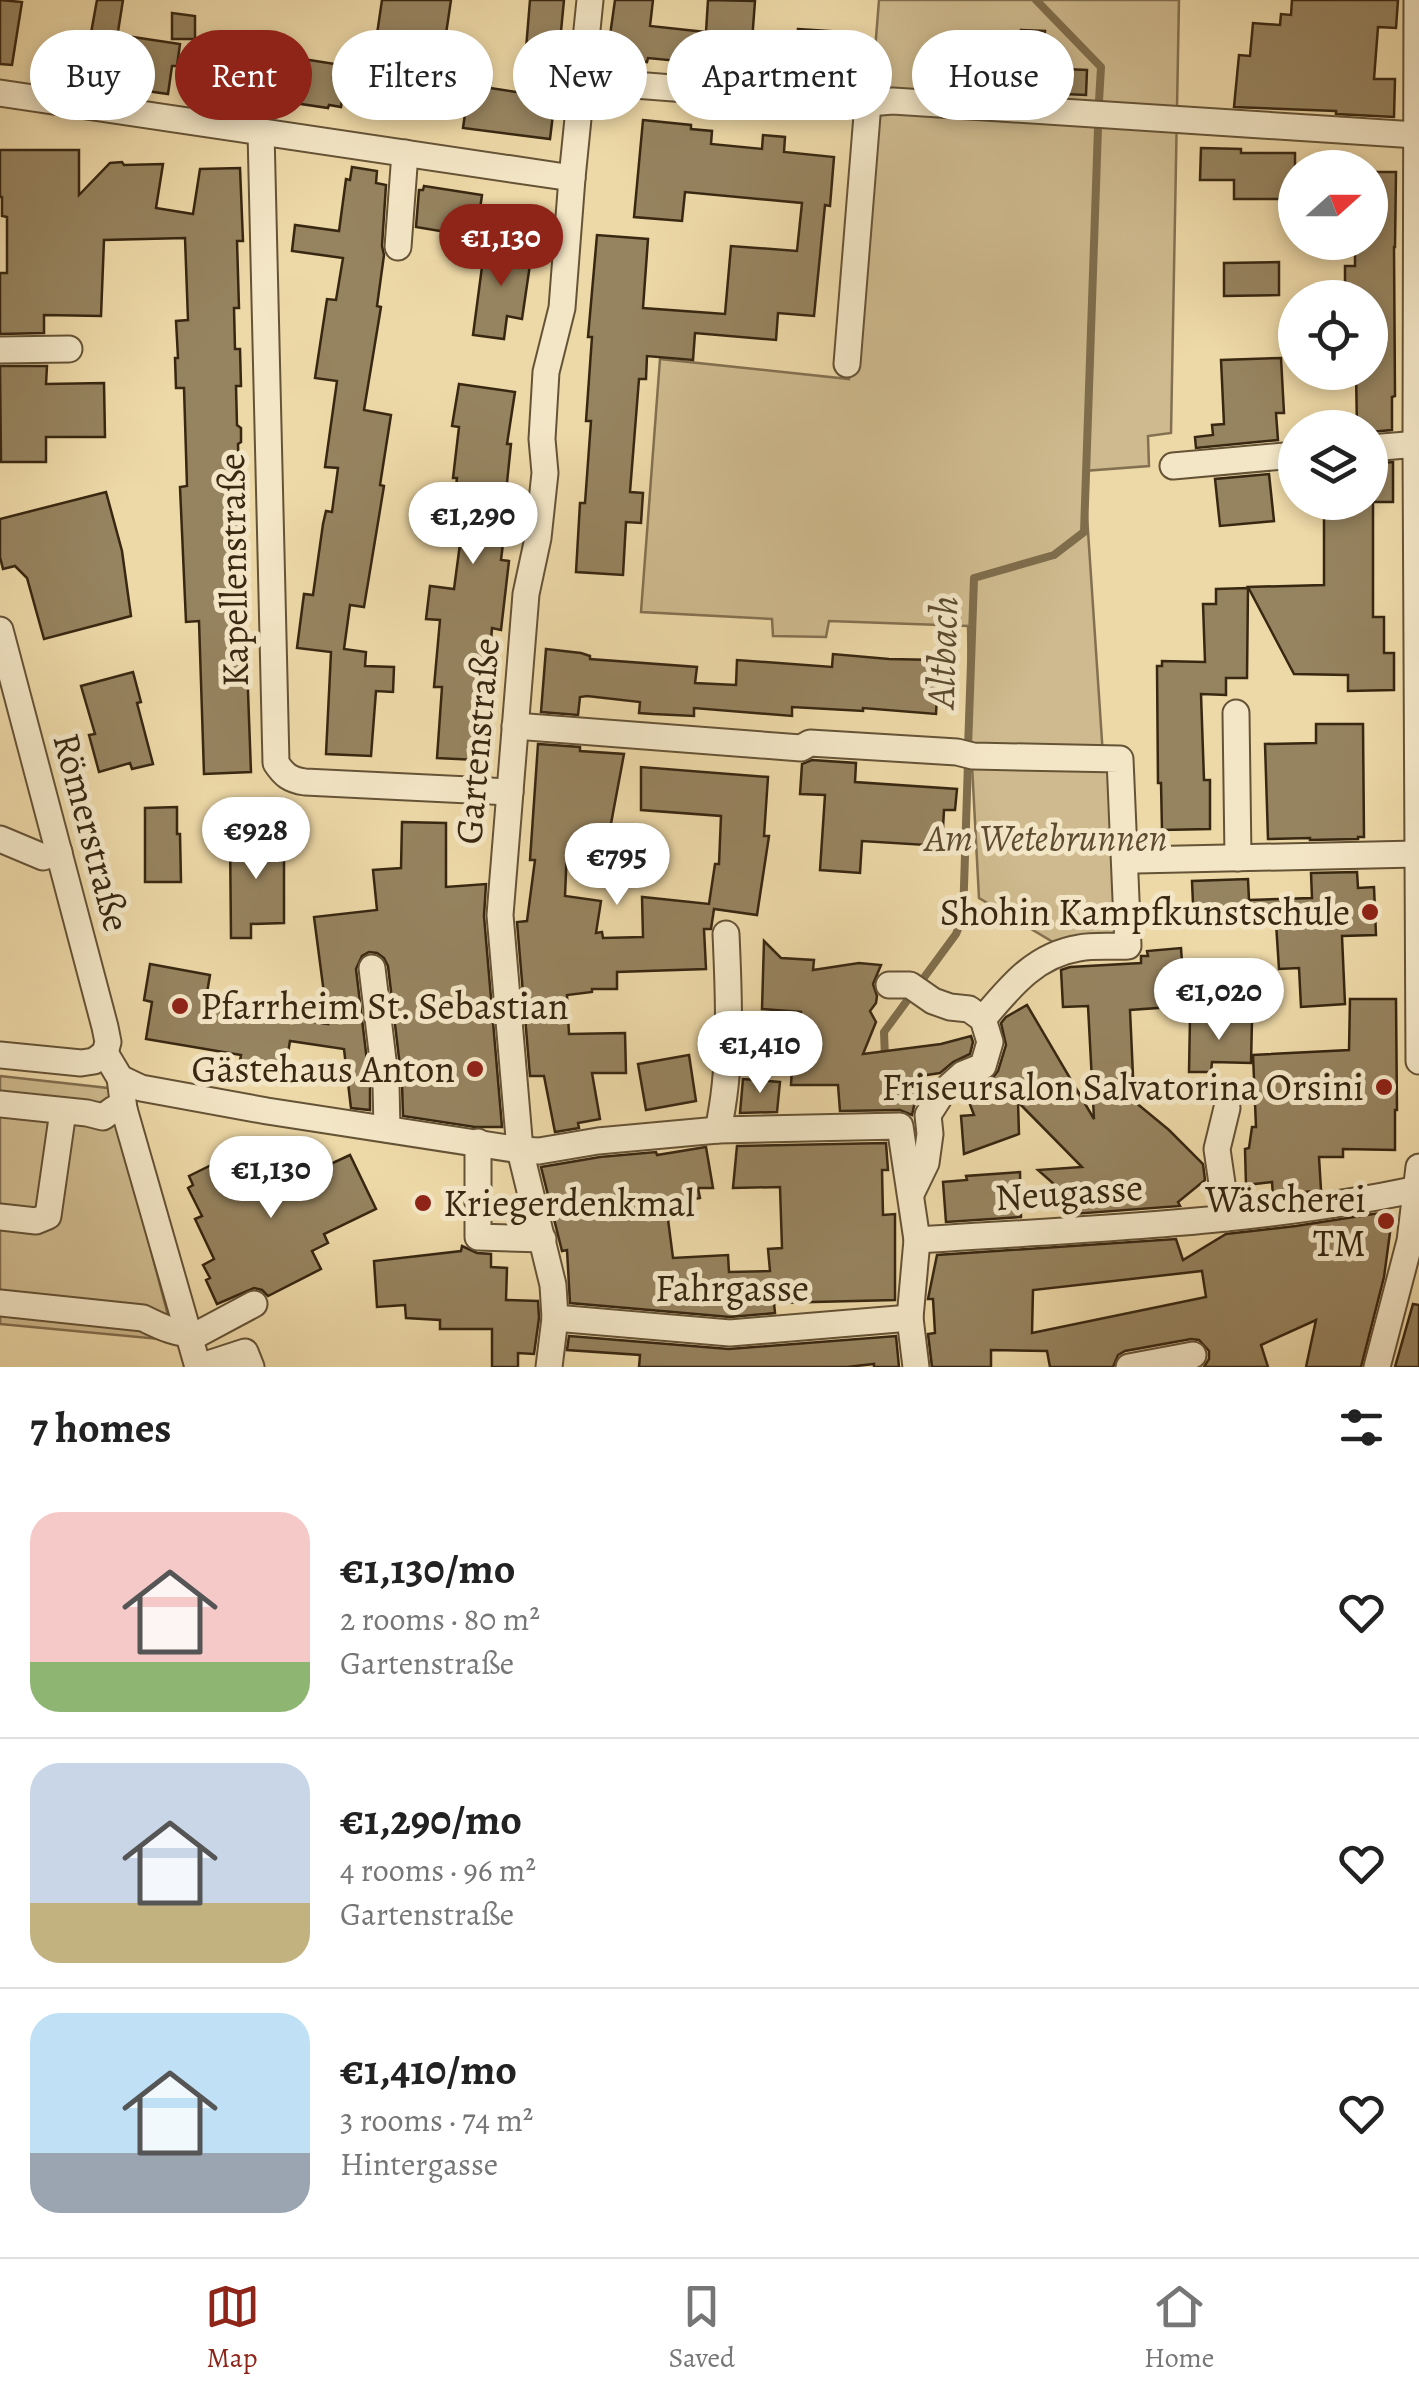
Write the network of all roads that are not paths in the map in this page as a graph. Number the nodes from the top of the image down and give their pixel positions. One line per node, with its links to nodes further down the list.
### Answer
1 (590, 0): 3 (street, Gartenstraße)
2 (1417, 0): 9 (street)
3 (587, 30)
4 (0, 94): 8 (street)
5 (892, 102): 9 (street)
6 (578, 120): 11 (street, Gartenstraße)
7 (867, 120): 15 (street)
8 (261, 132): 10 (street); 23 (street, Kapellenstraße)
9 (1417, 146): 16 (street)
10 (404, 153): 11 (street); 12 (street)
11 (572, 178): 22 (street, Gartenstraße)
12 (398, 248)
13 (69, 349): 14 (street)
14 (0, 350)
15 (847, 364)
16 (1417, 444): 17 (street); 26 (street)
17 (1388, 446)
18 (1278, 457): 19 (street)
19 (1173, 466)
20 (0, 630): 25 (street, Römerstraße)
21 (1236, 713): 27 (street)
22 (515, 726): 23 (street, Gartenstraße); 32 (street)
23 (510, 792): 45 (street, Gartenstraße)
24 (0, 839): 25 (street)
25 (59, 852): 34 (street, Römerstraße)
26 (1416, 854): 27 (street); 33 (street)
27 (1238, 858): 28 (street)
28 (1136, 860)
29 (726, 934): 43 (street)
30 (372, 968): 42 (street)
31 (907, 988): 32 (street)
32 (983, 1019): 48 (street)
33 (1419, 1027): 36 (street)
34 (105, 1053): 35 (street); 37 (street)
35 (0, 1054)
36 (1419, 1061)
37 (120, 1078): 40 (street); 42 (street)
38 (0, 1104): 41 (street)
39 (1227, 1108): 50 (street)
40 (124, 1109): 41 (street); 57 (street)
41 (64, 1111): 49 (street)
42 (387, 1129): 44 (street)
43 (718, 1130): 45 (street); 48 (street)
44 (478, 1142): 45 (street); 51 (street)
45 (520, 1150): 51 (street, Gartenstraße)
46 (1419, 1167): 47 (street)
47 (1418, 1188): 50 (street, Neugasse); 64 (street)
48 (910, 1194): 52 (street)
49 (0, 1217)
50 (1227, 1218): 52 (street, Neugasse)
51 (543, 1239): 55 (street, Gartenstraße)
52 (917, 1240): 56 (street)
53 (0, 1303): 57 (street)
54 (254, 1304): 57 (street)
55 (554, 1318): 56 (street, Fahrgasse); 61 (street, Gartenstraße)
56 (910, 1318): 62 (street)
57 (188, 1334): 59 (street)
58 (1192, 1356): 63 (street)
59 (198, 1367): 60 (street)
60 (250, 1367)
61 (549, 1367)
62 (916, 1367)
63 (1129, 1367)
64 (1377, 1367)

